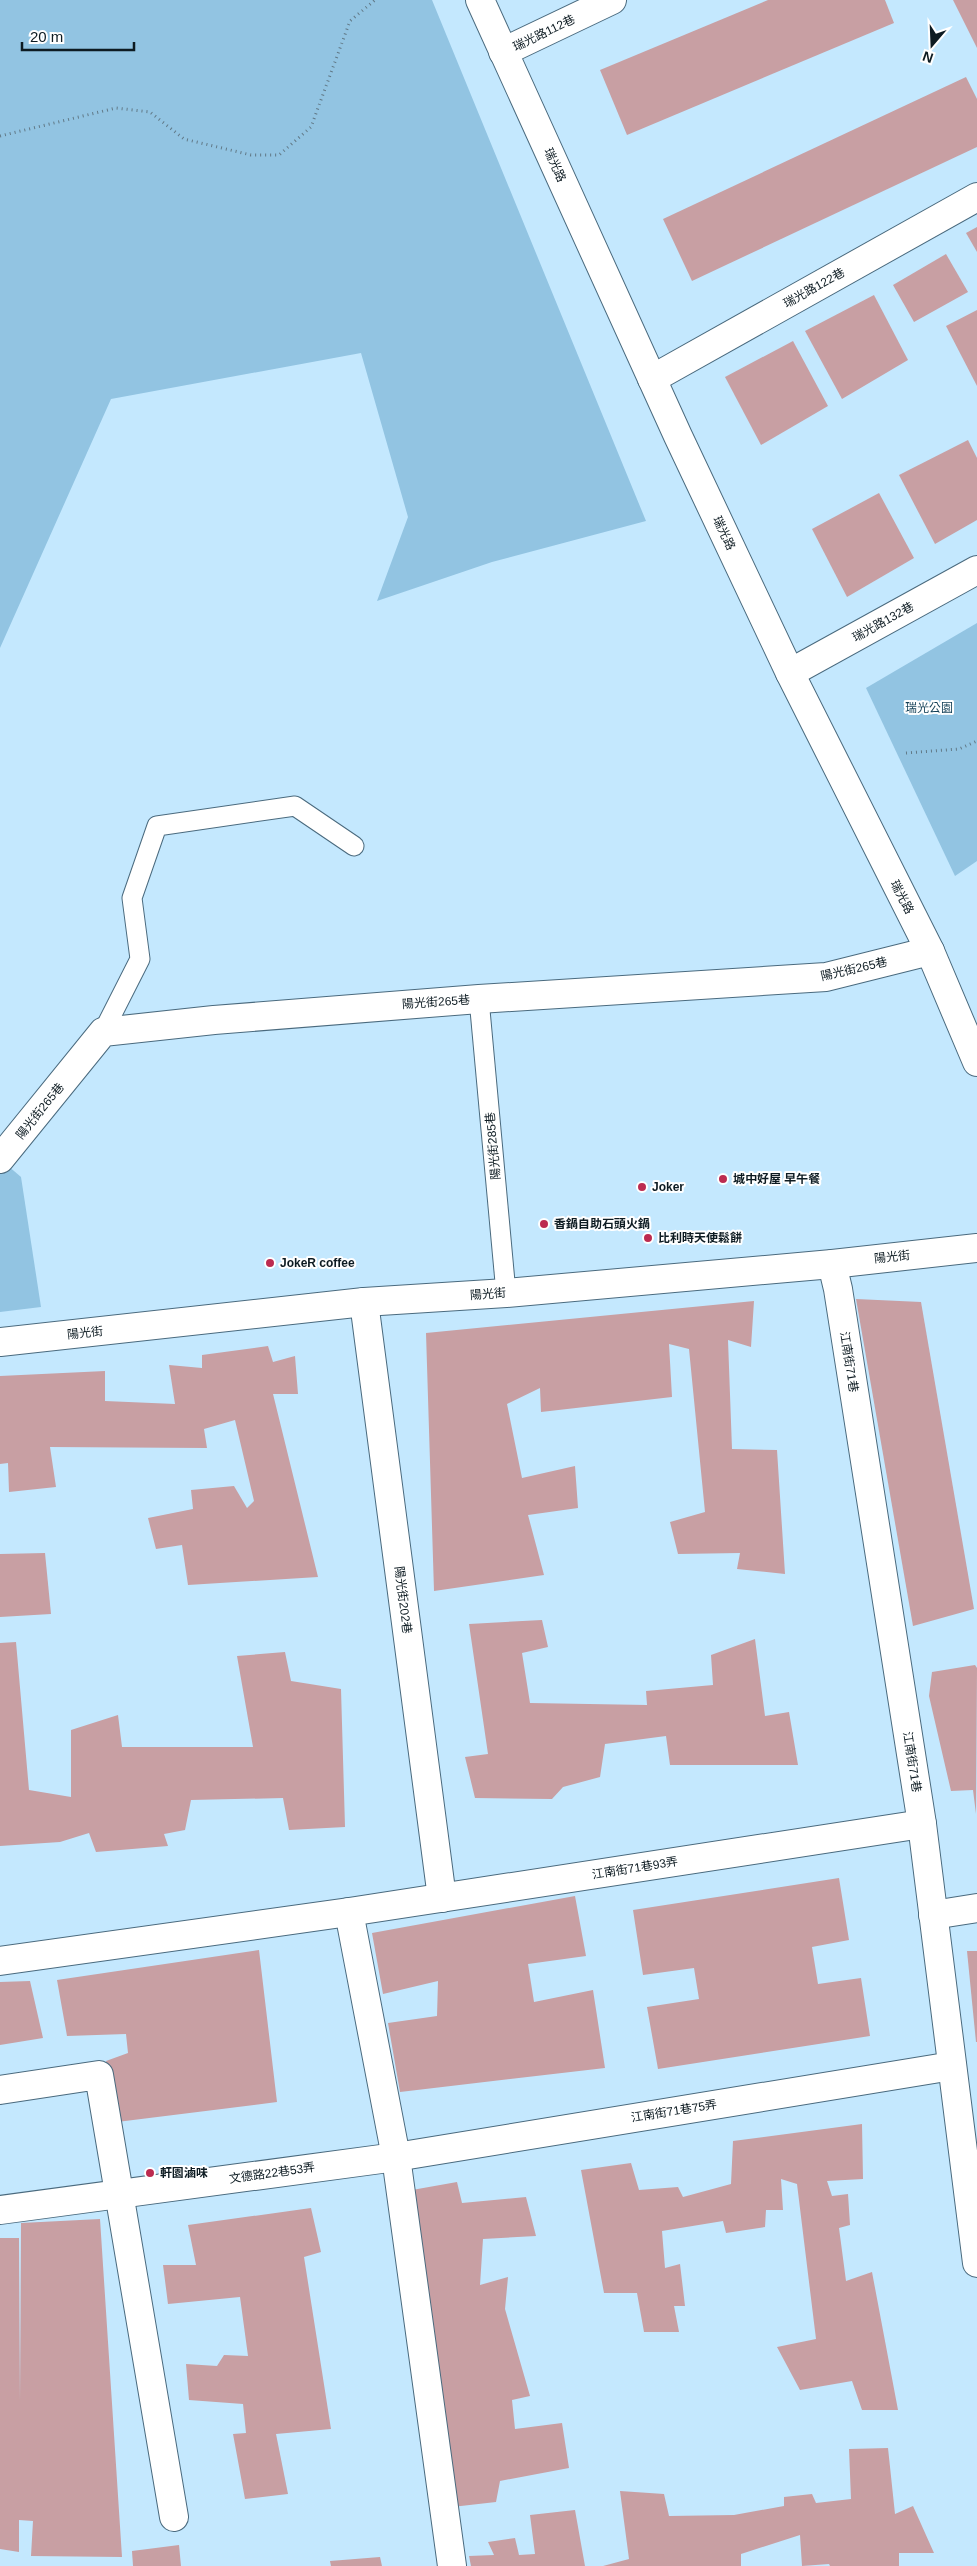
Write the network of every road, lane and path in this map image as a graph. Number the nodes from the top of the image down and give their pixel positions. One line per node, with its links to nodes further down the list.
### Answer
1 (374, 0): 5 (path)
2 (480, 0): 4 (street, 瑞光路)
3 (612, 0): 4 (street, 瑞光路112巷)
4 (503, 52): 7 (street, 瑞光路)
5 (0, 136)
6 (977, 197): 7 (street, 瑞光路122巷)
7 (652, 379): 9 (street, 瑞光路)
8 (977, 570): 9 (street, 瑞光路132巷)
9 (790, 673): 13 (street, 瑞光路)
10 (977, 742): 11 (path)
11 (906, 753)
12 (354, 846): 15 (lane)
13 (930, 951): 14 (street, 陽光街265巷); 16 (street, 瑞光路)
14 (479, 999): 15 (street, 陽光街265巷); 20 (lane, 陽光街285巷)
15 (104, 1032): 17 (street, 陽光街265巷)
16 (977, 1062)
17 (0, 1159)
18 (977, 1248): 19 (street, 陽光街)
19 (832, 1264): 20 (street, 陽光街); 23 (street, 江南街71巷)
20 (506, 1293): 21 (street, 陽光街)
21 (364, 1302): 22 (street, 陽光街); 24 (street, 陽光街202巷)
22 (0, 1342)
23 (922, 1824): 24 (street, 江南街71巷93弄); 27 (street, 江南街71巷)
24 (442, 1898): 26 (street, 江南街71巷93弄)
25 (977, 1908): 27 (street)
26 (349, 1912): 28 (street, 江南街71巷93弄); 31 (street)
27 (933, 1915): 29 (street, 江南街71巷)
28 (0, 1961)
29 (952, 2066): 31 (street, 江南街71巷75弄); 34 (street, 江南街71巷)
30 (0, 2090): 32 (street)
31 (396, 2157): 32 (street, 文德路22巷53弄); 36 (street)
32 (120, 2194): 33 (street, 文德路22巷53弄); 35 (street)
33 (0, 2210)
34 (977, 2263)
35 (174, 2517)
36 (452, 2566)

